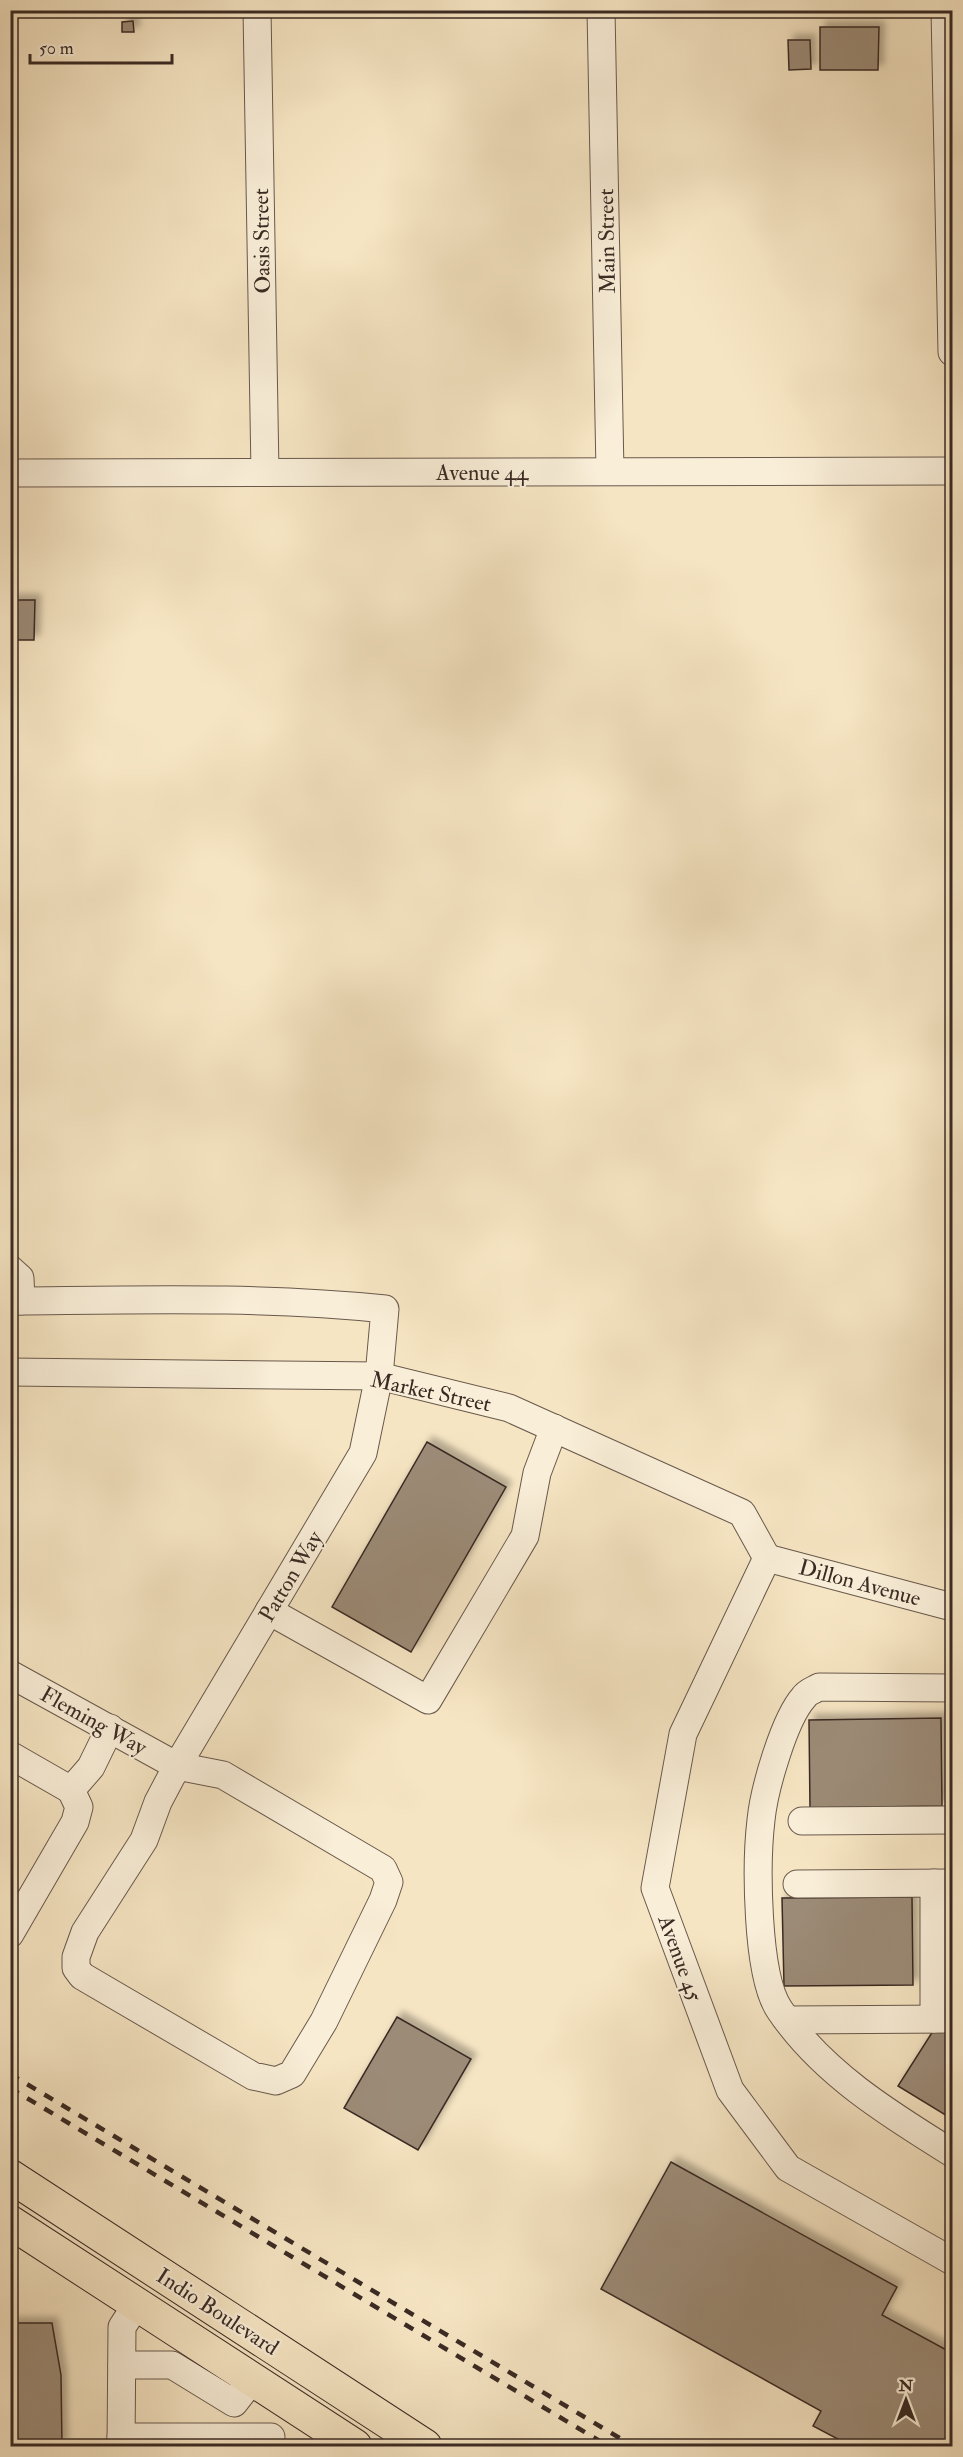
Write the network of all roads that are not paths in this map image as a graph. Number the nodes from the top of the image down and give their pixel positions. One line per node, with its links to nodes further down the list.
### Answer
1 (257, 10): 8 (street, Oasis Street)
2 (601, 10): 5 (street, Main Street)
3 (945, 10): 4 (street)
4 (952, 352)
5 (610, 471): 6 (street, Avenue 44); 8 (street, Avenue 44)
6 (952, 471)
7 (10, 472): 8 (street, Avenue 44)
8 (265, 472)
9 (10, 1269): 10 (street)
10 (16, 1301): 12 (street, Patton Way)
11 (10, 1372): 12 (street, Market Street)
12 (380, 1376): 13 (street, Market Street); 16 (street, Patton Way)
13 (554, 1428): 14 (street, Market Street); 16 (street)
14 (767, 1558): 15 (street, Dillon Avenue); 34 (street, Avenue 45)
15 (952, 1607)
16 (269, 1611): 21 (street, Patton Way)
17 (10, 1674): 19 (street, Fleming Way)
18 (952, 1688): 29 (street)
19 (110, 1728): 21 (street, Fleming Way); 22 (street)
20 (10, 1755): 22 (street)
21 (177, 1766): 21 (street, Patton Way)
22 (71, 1790): 27 (street)
23 (952, 1820): 24 (street)
24 (802, 1821)
25 (943, 1883): 26 (street); 28 (street)
26 (798, 1884)
27 (10, 1934)
28 (943, 2019): 29 (street)
29 (787, 2020): 30 (street)
30 (952, 2153)
31 (10, 2175): 33 (main road, Indio Boulevard)
32 (10, 2222): 35 (main road, Indio Boulevard)
33 (102, 2234): 35 (main road); 37 (main road, Indio Boulevard)
34 (952, 2261)
35 (136, 2304): 36 (street); 37 (main road); 38 (main road, Indio Boulevard)
36 (122, 2365): 38 (street); 41 (street)
37 (324, 2380): 44 (main road, Indio Boulevard)
38 (243, 2391): 39 (main road, Indio Boulevard); 40 (street)
39 (298, 2410): 40 (street); 42 (main road, Indio Boulevard); 43 (main road)
40 (269, 2440): 41 (street)
41 (121, 2442)
42 (355, 2446)
43 (385, 2446)
44 (425, 2446)

